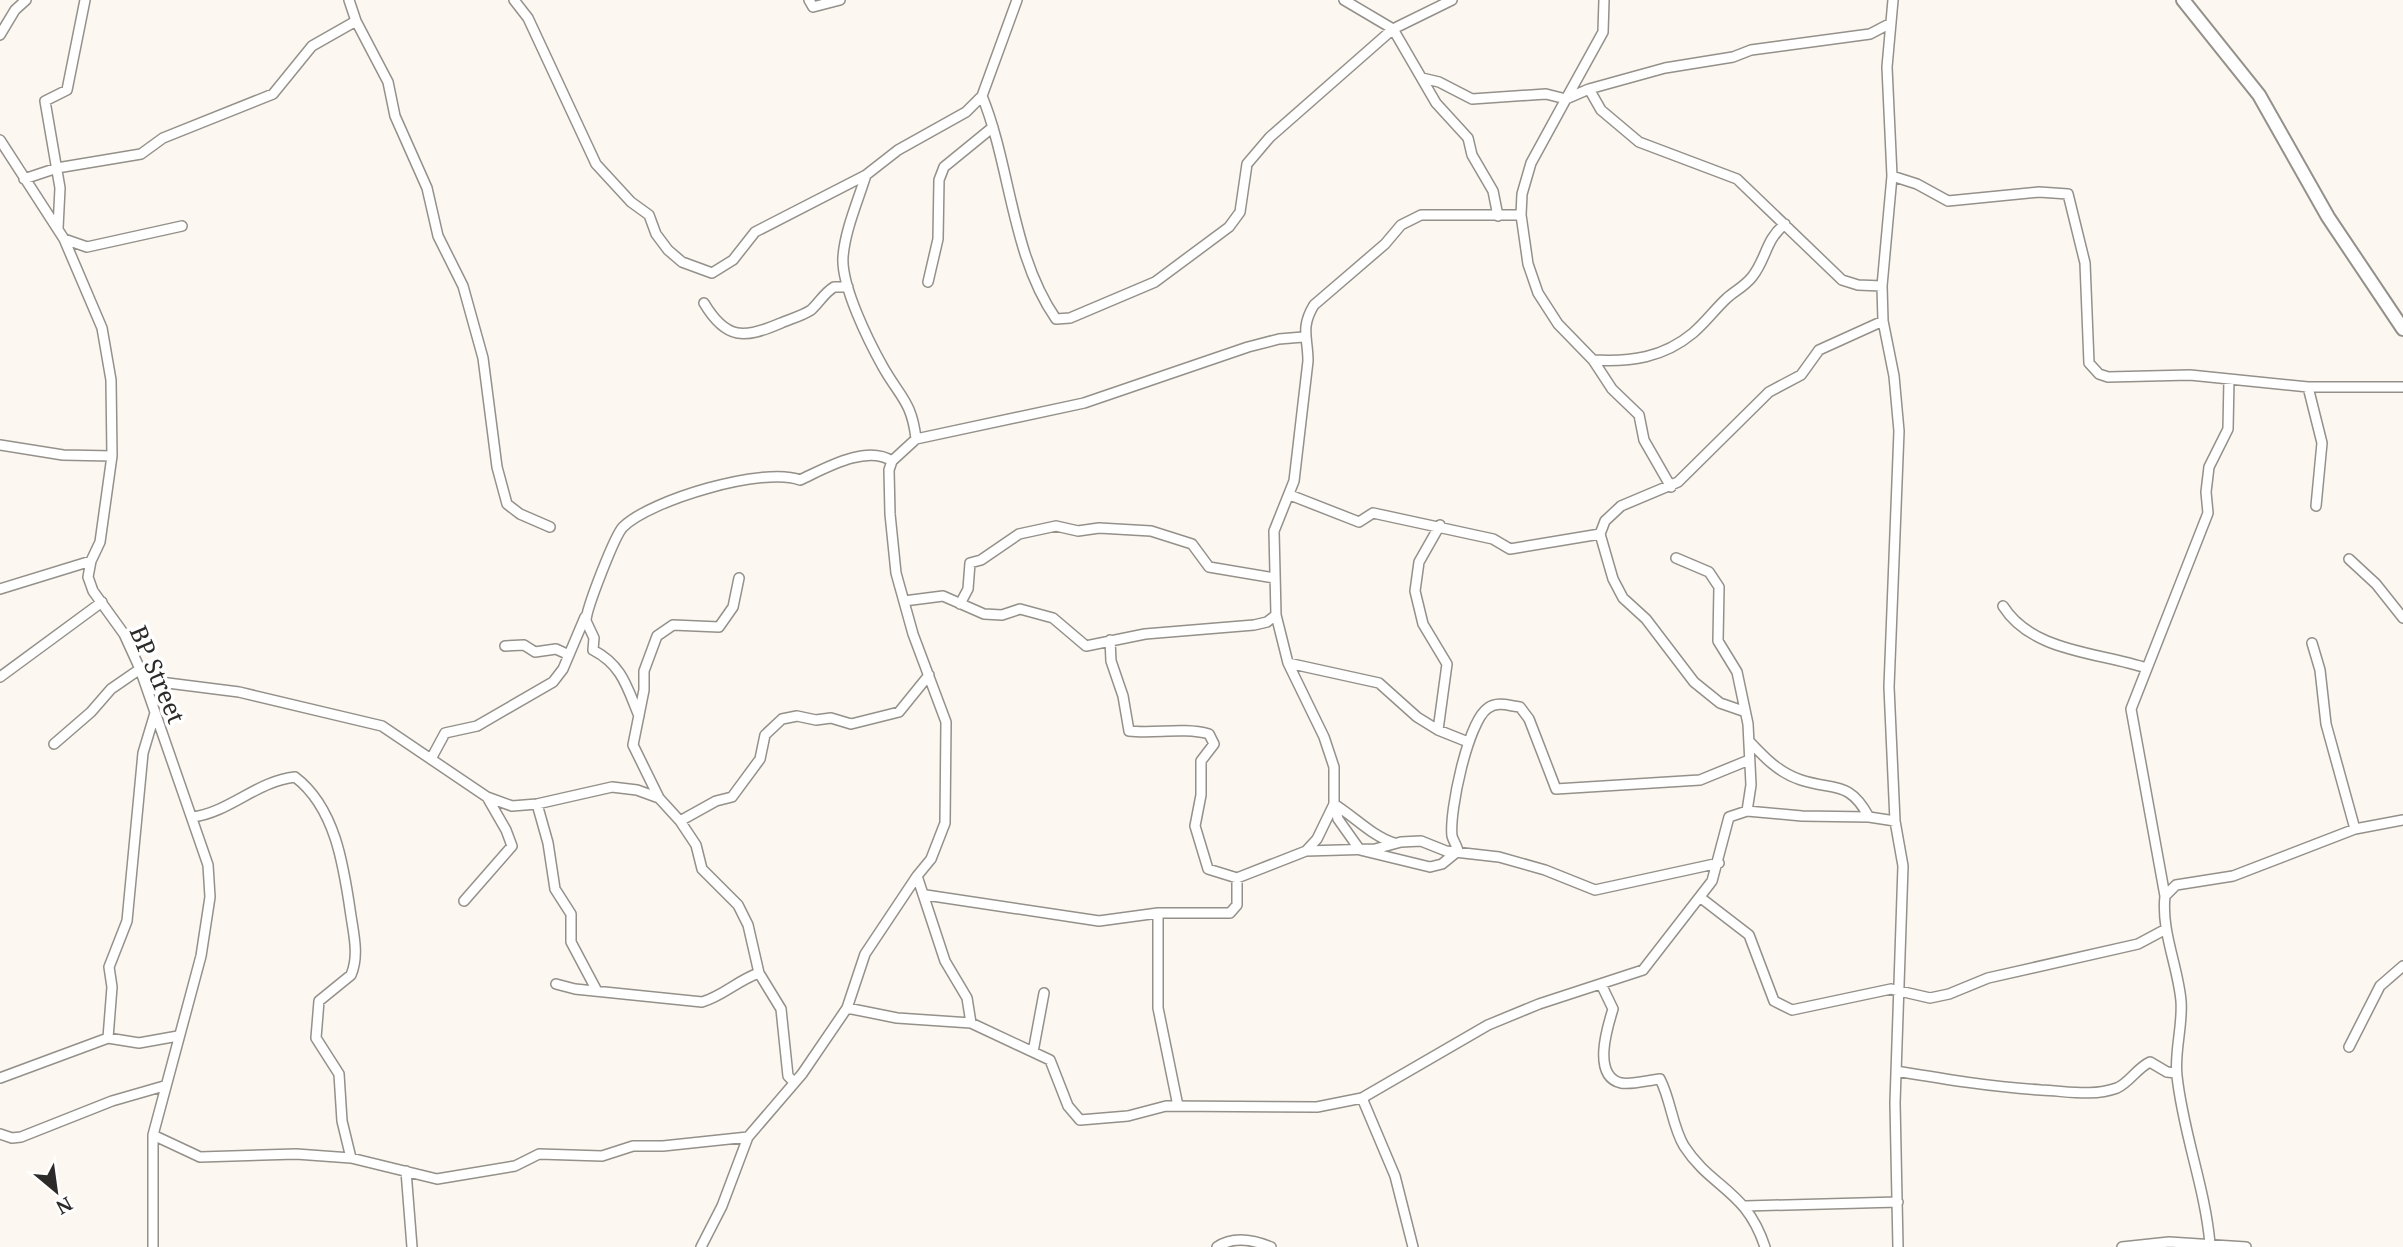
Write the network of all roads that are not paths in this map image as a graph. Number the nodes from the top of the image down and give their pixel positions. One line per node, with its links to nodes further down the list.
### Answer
1 (26, 0): 16 (street)
2 (86, 0): 23 (street)
3 (349, 0): 13 (street)
4 (514, 0): 24 (street)
5 (809, 0): 6 (street)
6 (840, 0)
7 (1017, 0): 19 (street)
8 (1344, 0): 15 (street)
9 (1452, 0): 15 (street)
10 (1604, 0): 20 (street)
11 (1893, 0): 14 (street)
12 (2183, 0): 38 (street)
13 (356, 21): 23 (street); 52 (street)
14 (1891, 23): 18 (street); 25 (street)
15 (1393, 29): 17 (street); 21 (street)
16 (0, 35)
17 (1422, 78): 20 (street); 28 (street)
18 (1589, 89): 20 (street); 29 (street)
19 (982, 96): 21 (street); 24 (street)
20 (1566, 99): 27 (street)
21 (993, 128): 33 (street)
22 (0, 140): 26 (street, BP Street)
23 (57, 168): 26 (street); 31 (street)
24 (866, 175): 35 (street)
25 (1892, 176): 34 (street); 41 (street)
26 (24, 179): 31 (street, BP Street)
27 (1521, 215): 28 (street); 40 (street)
28 (1498, 216): 39 (street)
29 (1785, 224): 34 (street); 40 (street)
30 (182, 226): 32 (street)
31 (58, 228): 32 (street, BP Street)
32 (64, 239): 46 (street, BP Street)
33 (928, 282)
34 (1882, 286): 37 (street)
35 (848, 288): 36 (street); 44 (street)
36 (704, 303)
37 (1883, 321): 48 (street); 95 (street)
38 (2403, 329)
39 (1303, 337): 44 (street); 49 (street)
40 (1593, 360): 48 (street)
41 (2229, 379): 42 (street); 72 (street)
42 (2308, 387): 43 (street); 50 (street)
43 (2403, 387)
44 (916, 439): 47 (street)
45 (0, 445): 46 (street)
46 (112, 456): 56 (street, BP Street)
47 (892, 461): 60 (street); 65 (street)
48 (1671, 487): 53 (street)
49 (1290, 495): 51 (street); 58 (street)
50 (2316, 506)
51 (1440, 525): 53 (street); 80 (street)
52 (551, 527)
53 (1600, 534): 77 (street)
54 (1676, 558): 77 (street)
55 (2350, 559): 66 (street)
56 (91, 561): 59 (street); 61 (street, BP Street)
57 (739, 578): 79 (street)
58 (1274, 578): 62 (street); 64 (street)
59 (0, 589)
60 (904, 601): 62 (street); 74 (street)
61 (102, 602): 73 (street, BP Street); 75 (street)
62 (960, 604): 67 (street)
63 (2003, 606): 72 (street)
64 (1276, 615): 67 (street); 71 (street)
65 (585, 617): 70 (street); 79 (street)
66 (2403, 618)
67 (1110, 640): 103 (street)
68 (2312, 643): 96 (street)
69 (505, 646): 70 (street)
70 (569, 654): 84 (street)
71 (1288, 663): 80 (street); 89 (street)
72 (2146, 668): 105 (street)
73 (139, 669): 76 (street, BP Street); 83 (street)
74 (929, 675): 94 (street); 102 (street)
75 (0, 677)
76 (144, 681): 78 (street, BP Street); 84 (street)
77 (1743, 711): 81 (street)
78 (155, 713): 91 (street, BP Street); 120 (street)
79 (639, 716): 87 (street)
80 (1437, 730): 82 (street)
81 (1749, 740): 85 (street); 92 (street)
82 (1468, 742): 85 (street); 100 (street)
83 (54, 744)
84 (431, 759): 86 (street)
85 (1749, 760): 90 (street)
86 (486, 797): 88 (street); 107 (street)
87 (659, 798): 88 (street); 94 (street)
88 (537, 804): 115 (street)
89 (1334, 804): 97 (street); 98 (street); 99 (street)
90 (1747, 811): 92 (street); 101 (street)
91 (193, 817): 119 (street, BP Street); 133 (street)
92 (1869, 817): 95 (street)
93 (2403, 820): 96 (street)
94 (680, 821): 111 (street)
95 (1895, 821): 114 (street)
96 (2355, 829): 105 (street)
97 (1394, 844): 99 (street); 100 (street)
98 (1306, 850): 99 (street); 103 (street)
99 (1360, 850): 100 (street)
100 (1458, 851): 101 (street)
101 (1719, 863): 106 (street)
102 (917, 876): 104 (street); 117 (street)
103 (1237, 878): 108 (street)
104 (926, 895): 108 (street); 118 (street)
105 (2165, 896): 109 (street)
106 (1700, 898): 113 (street); 114 (street)
107 (464, 901)
108 (1158, 913): 129 (street)
109 (2166, 929): 114 (street); 124 (street)
110 (2403, 966): 121 (street)
111 (760, 974): 115 (street); 126 (street)
112 (555, 984): 115 (street)
113 (1601, 984): 128 (street); 136 (street)
114 (1900, 989): 123 (street)
115 (597, 991)
116 (1044, 993): 122 (street)
117 (847, 1008): 118 (street); 126 (street)
118 (971, 1023): 122 (street)
119 (178, 1036): 120 (street); 127 (street, BP Street)
120 (108, 1038): 125 (street)
121 (2349, 1047)
122 (1033, 1052): 129 (street)
123 (1896, 1071): 124 (street); 135 (street)
124 (2176, 1073): 137 (street)
125 (0, 1079)
126 (794, 1082): 132 (street)
127 (164, 1086): 130 (street); 131 (street, BP Street)
128 (1362, 1098): 129 (street); 143 (street)
129 (1178, 1106)
130 (0, 1133)
131 (153, 1135): 133 (street); 138 (street, BP Street)
132 (748, 1137): 134 (street); 140 (street)
133 (351, 1157): 134 (street)
134 (406, 1171): 139 (street)
135 (1898, 1202): 136 (street); 145 (street)
136 (1746, 1206): 144 (street)
137 (2210, 1244): 146 (street); 147 (street)
138 (153, 1247)
139 (412, 1247)
140 (701, 1247)
141 (1217, 1247): 142 (street)
142 (1271, 1247)
143 (1413, 1247)
144 (1765, 1247)
145 (1898, 1247)
146 (2122, 1247)
147 (2246, 1247)

